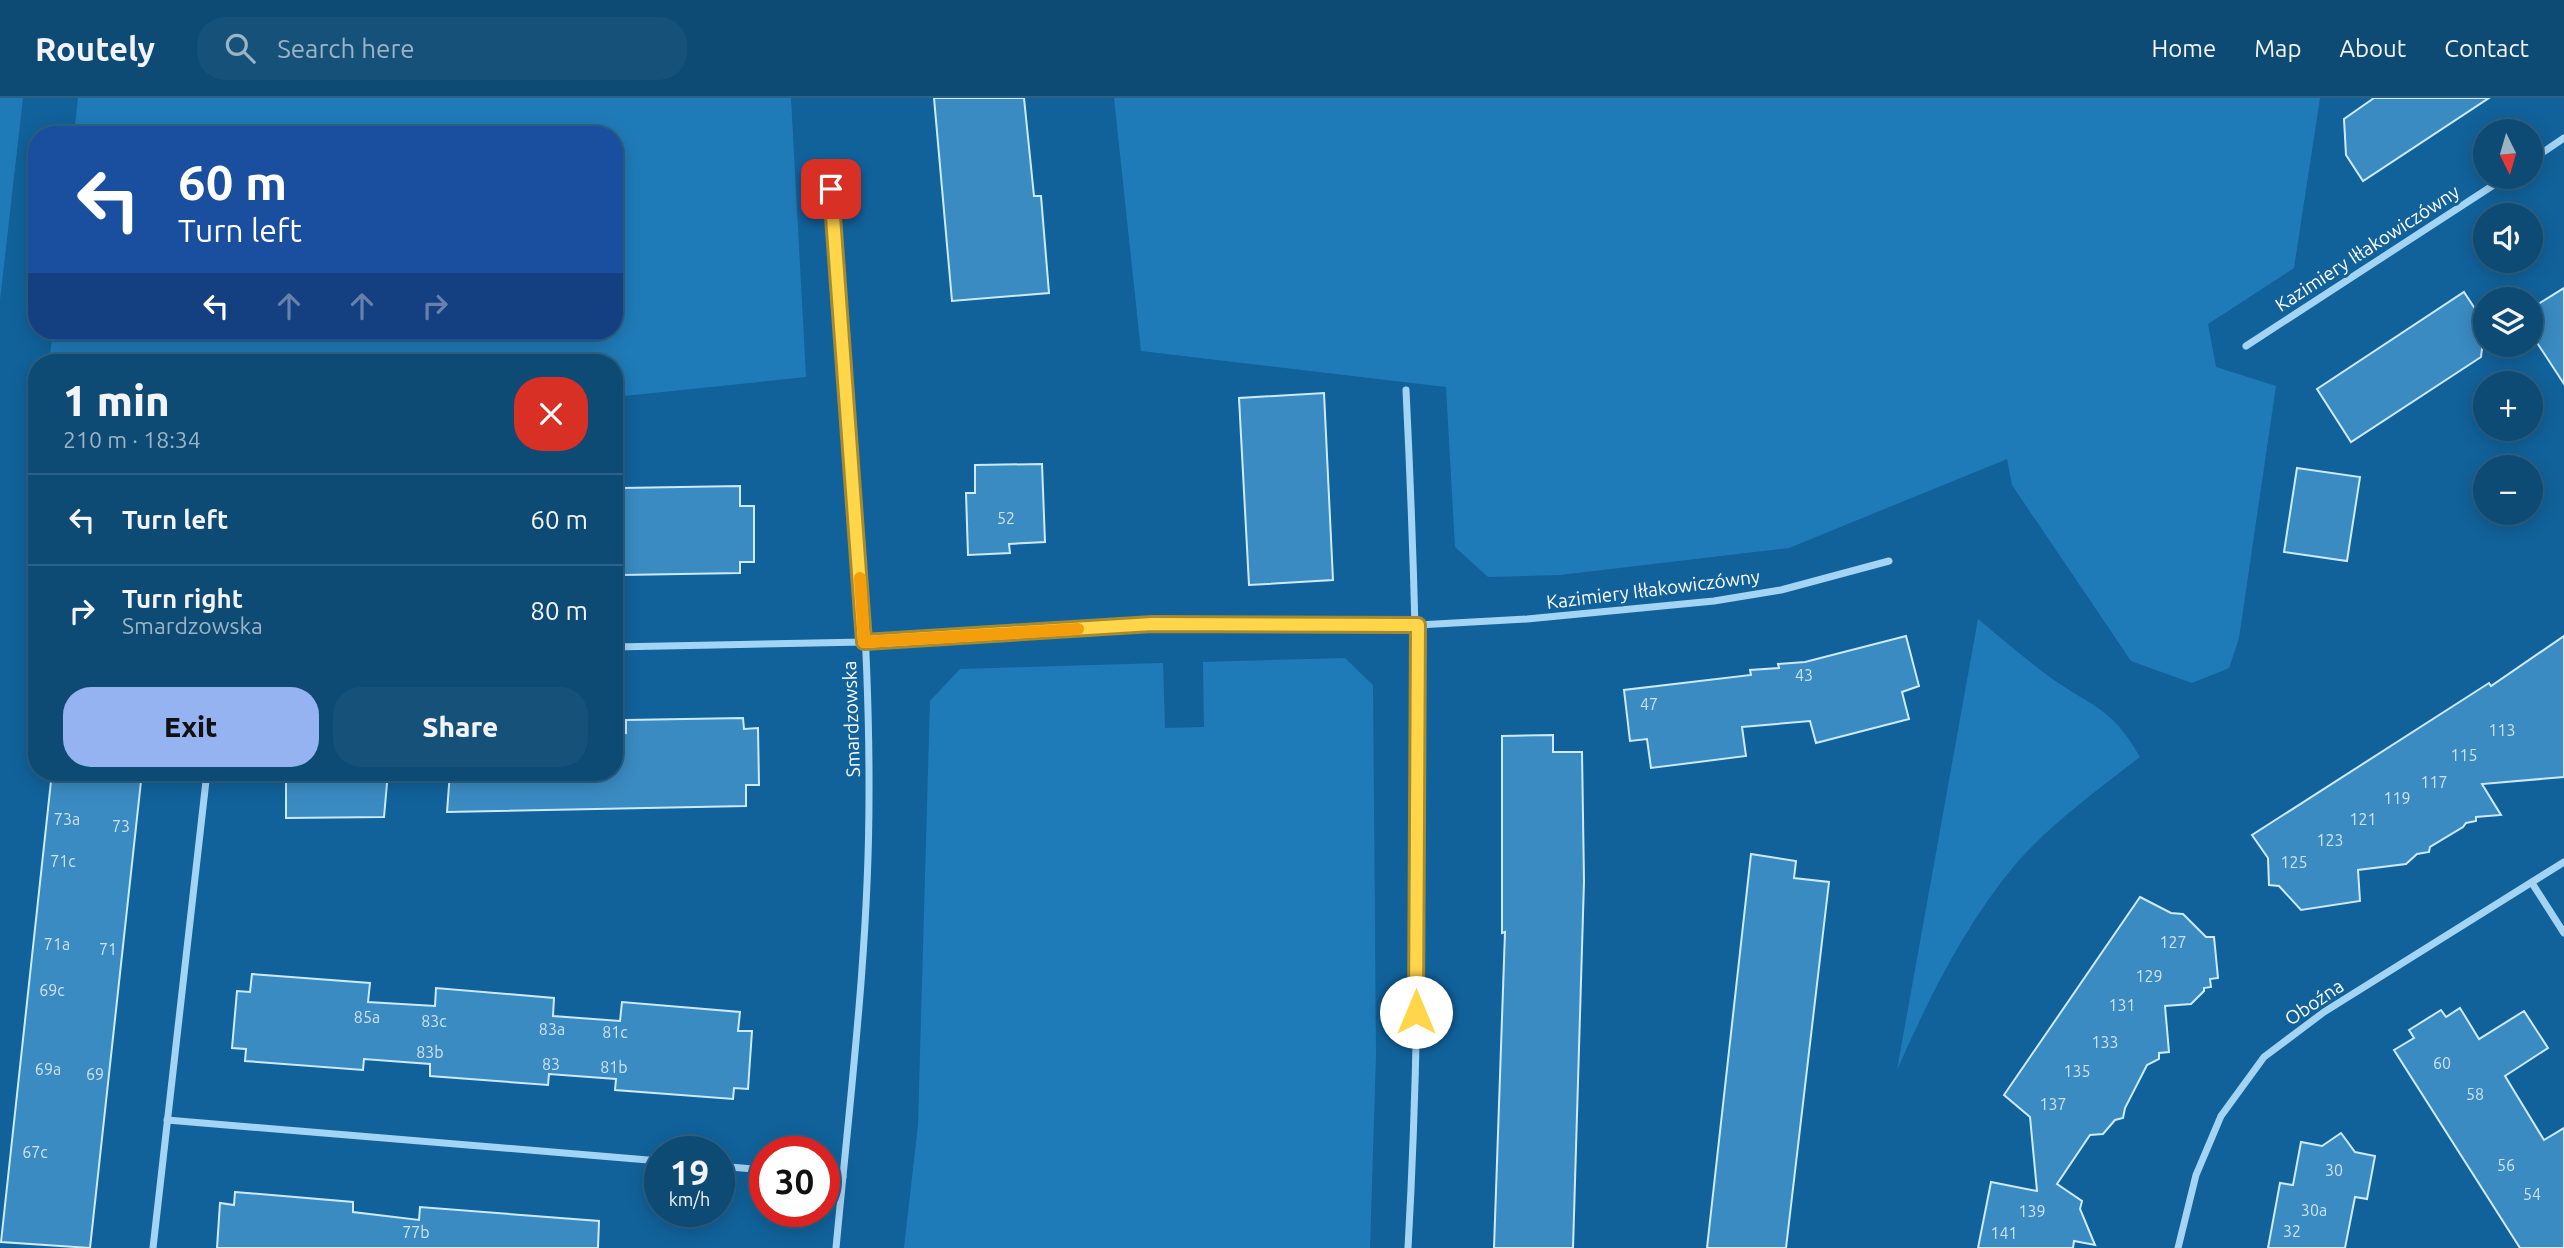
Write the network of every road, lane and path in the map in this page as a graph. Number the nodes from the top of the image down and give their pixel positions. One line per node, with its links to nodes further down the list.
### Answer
1 (2564, 138): 2 (street)
2 (2543, 152)
3 (831, 189): 9 (street, Smardzowska)
4 (2488, 189): 5 (street, Kazimiery Iłłakowiczówny)
5 (2246, 346)
6 (1406, 390): 8 (street)
7 (1889, 561): 8 (street, Kazimiery Iłłakowiczówny)
8 (1418, 625): 9 (street, Kazimiery Iłłakowiczówny); 21 (street)
9 (864, 642): 10 (street, Kazimiery Iłłakowiczówny); 18 (street, Smardzowska)
10 (623, 647)
11 (206, 781): 15 (street)
12 (2564, 862): 13 (street, Oboźna)
13 (2532, 883): 14 (street); 22 (street, Oboźna)
14 (2564, 933)
15 (167, 1119): 16 (street); 19 (street)
16 (644, 1160)
17 (840, 1177): 18 (street)
18 (843, 1177): 20 (street, Smardzowska)
19 (153, 1248)
20 (836, 1248)
21 (1408, 1248)
22 (2178, 1248)

